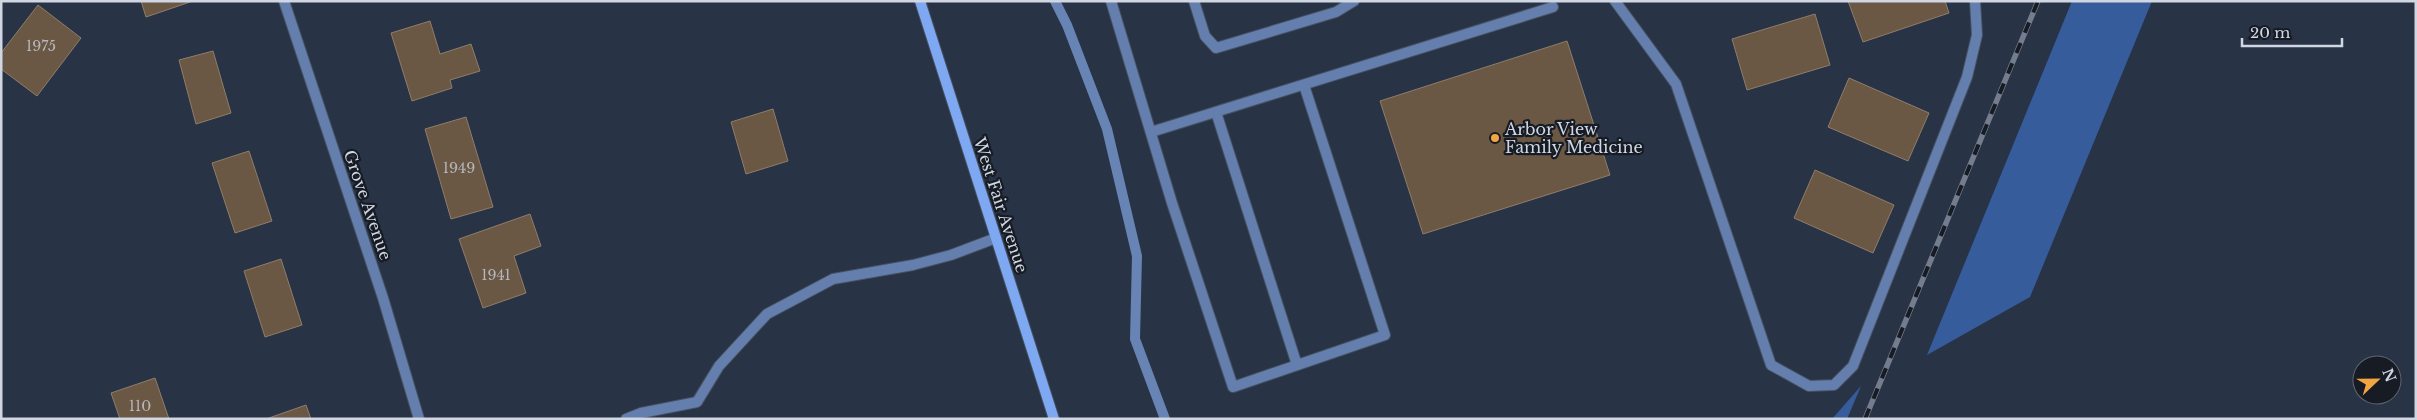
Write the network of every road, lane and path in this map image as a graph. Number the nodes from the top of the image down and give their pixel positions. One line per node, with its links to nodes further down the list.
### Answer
1 (284, 1): 14 (street, Grove Avenue)
2 (920, 1): 12 (street, West Fair Avenue)
3 (1111, 1): 11 (street)
4 (1194, 1): 5 (street)
5 (1354, 1)
6 (1615, 1): 7 (street)
7 (1975, 1)
8 (1553, 7): 9 (street)
9 (1304, 85): 10 (street); 13 (street)
10 (1216, 112): 11 (street); 13 (street)
11 (1151, 132): 13 (street)
12 (996, 238): 15 (street); 16 (street, West Fair Avenue)
13 (1297, 365)
14 (420, 419)
15 (626, 419)
16 (1054, 419)

